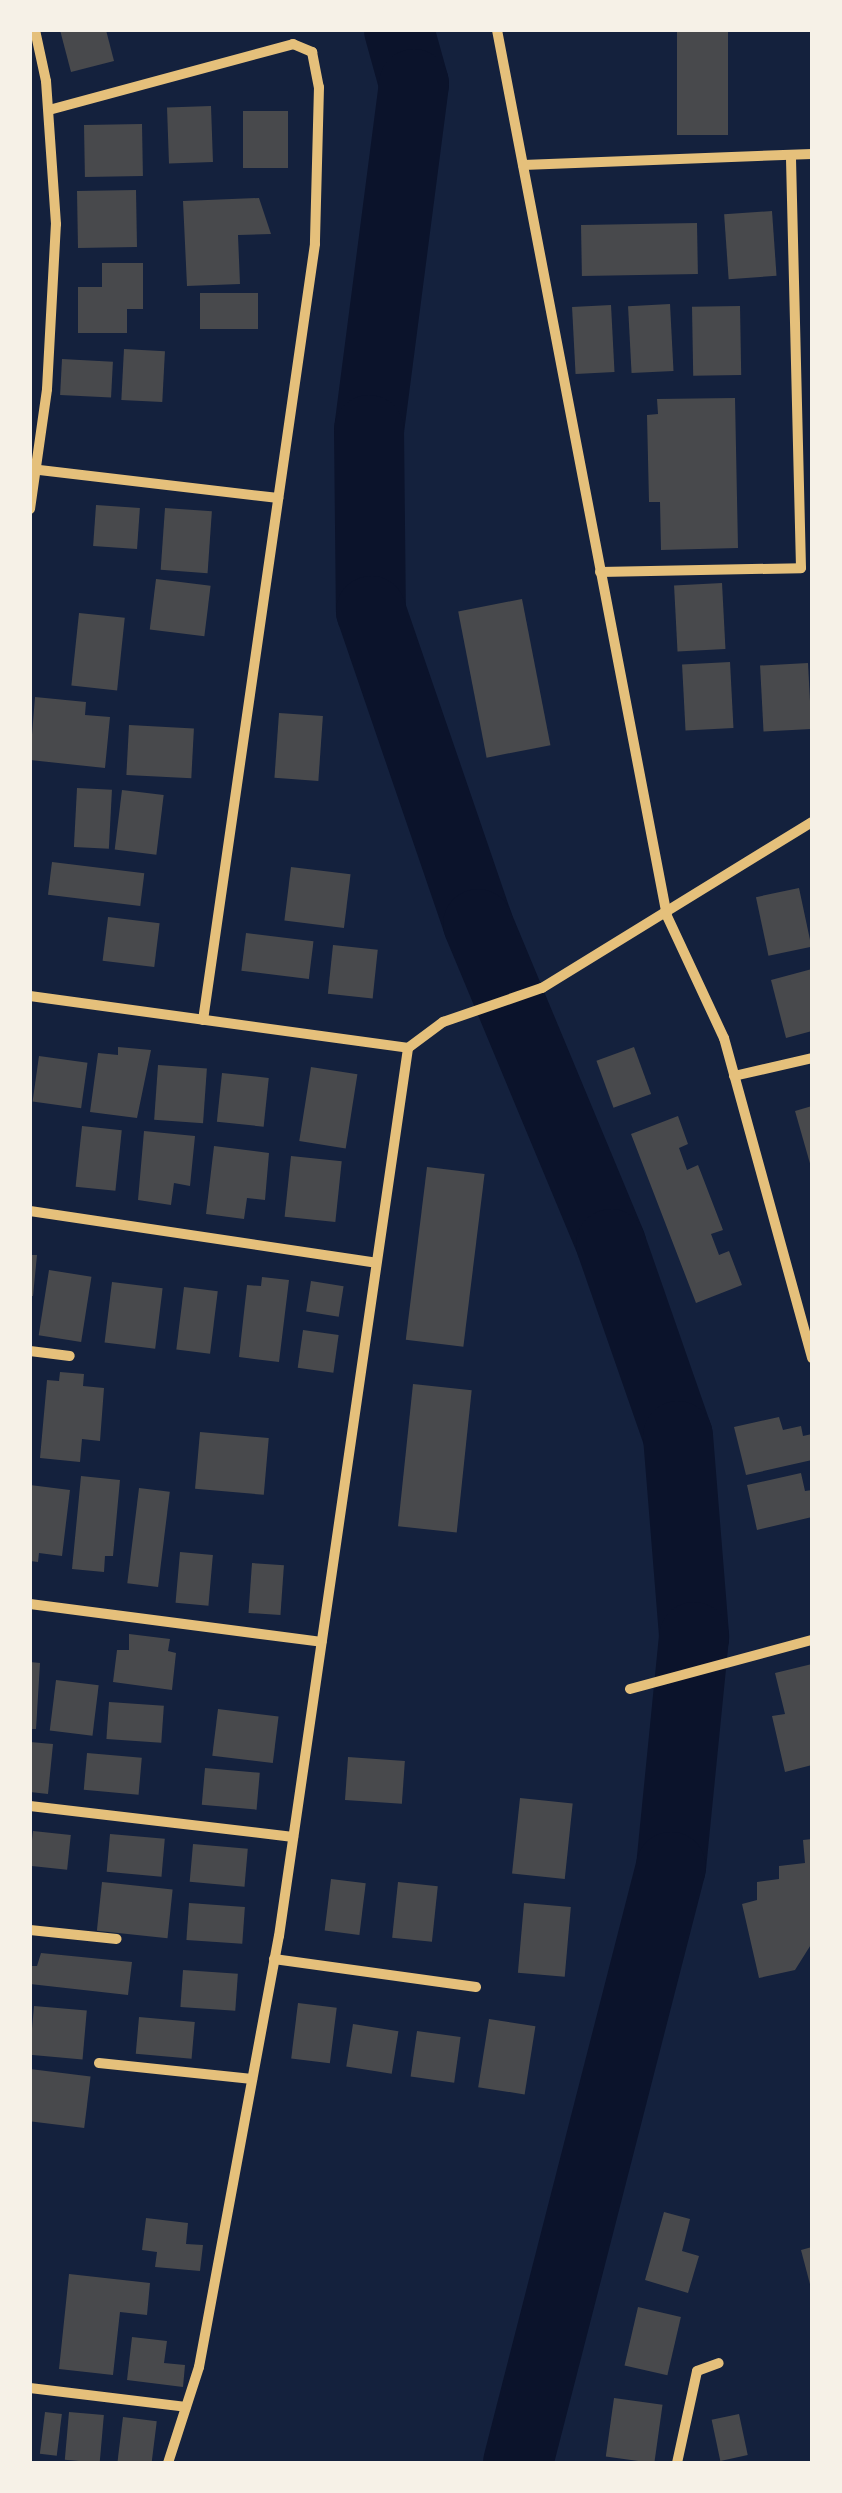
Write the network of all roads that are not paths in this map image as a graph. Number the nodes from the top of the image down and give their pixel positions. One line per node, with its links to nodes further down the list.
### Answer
1 (35, 30): 3 (street)
2 (498, 30): 6 (street)
3 (49, 110): 7 (street); 8 (street)
4 (812, 154): 5 (street)
5 (791, 155): 6 (street); 10 (street)
6 (524, 165): 10 (street)
7 (33, 469): 8 (street); 9 (street)
8 (278, 498): 14 (street)
9 (30, 508)
10 (600, 572): 12 (street)
11 (812, 822): 12 (street)
12 (668, 916): 15 (street); 17 (street)
13 (30, 996): 14 (street)
14 (203, 1020): 15 (street)
15 (408, 1048): 19 (street)
16 (812, 1058): 17 (street)
17 (734, 1076): 22 (street)
18 (30, 1211): 19 (street)
19 (376, 1263): 25 (street)
20 (30, 1351): 21 (street)
21 (70, 1356)
22 (812, 1358)
23 (30, 1604): 25 (street)
24 (812, 1640): 26 (street)
25 (322, 1642): 28 (street)
26 (630, 1689)
27 (30, 1806): 28 (street)
28 (293, 1837): 31 (street)
29 (30, 1930): 30 (street)
30 (117, 1940)
31 (274, 1958): 32 (street); 34 (street)
32 (476, 1987)
33 (99, 2064): 34 (street)
34 (252, 2079): 37 (street)
35 (719, 2364): 39 (street)
36 (30, 2388): 37 (street)
37 (186, 2407): 38 (street)
38 (168, 2463)
39 (678, 2463)

